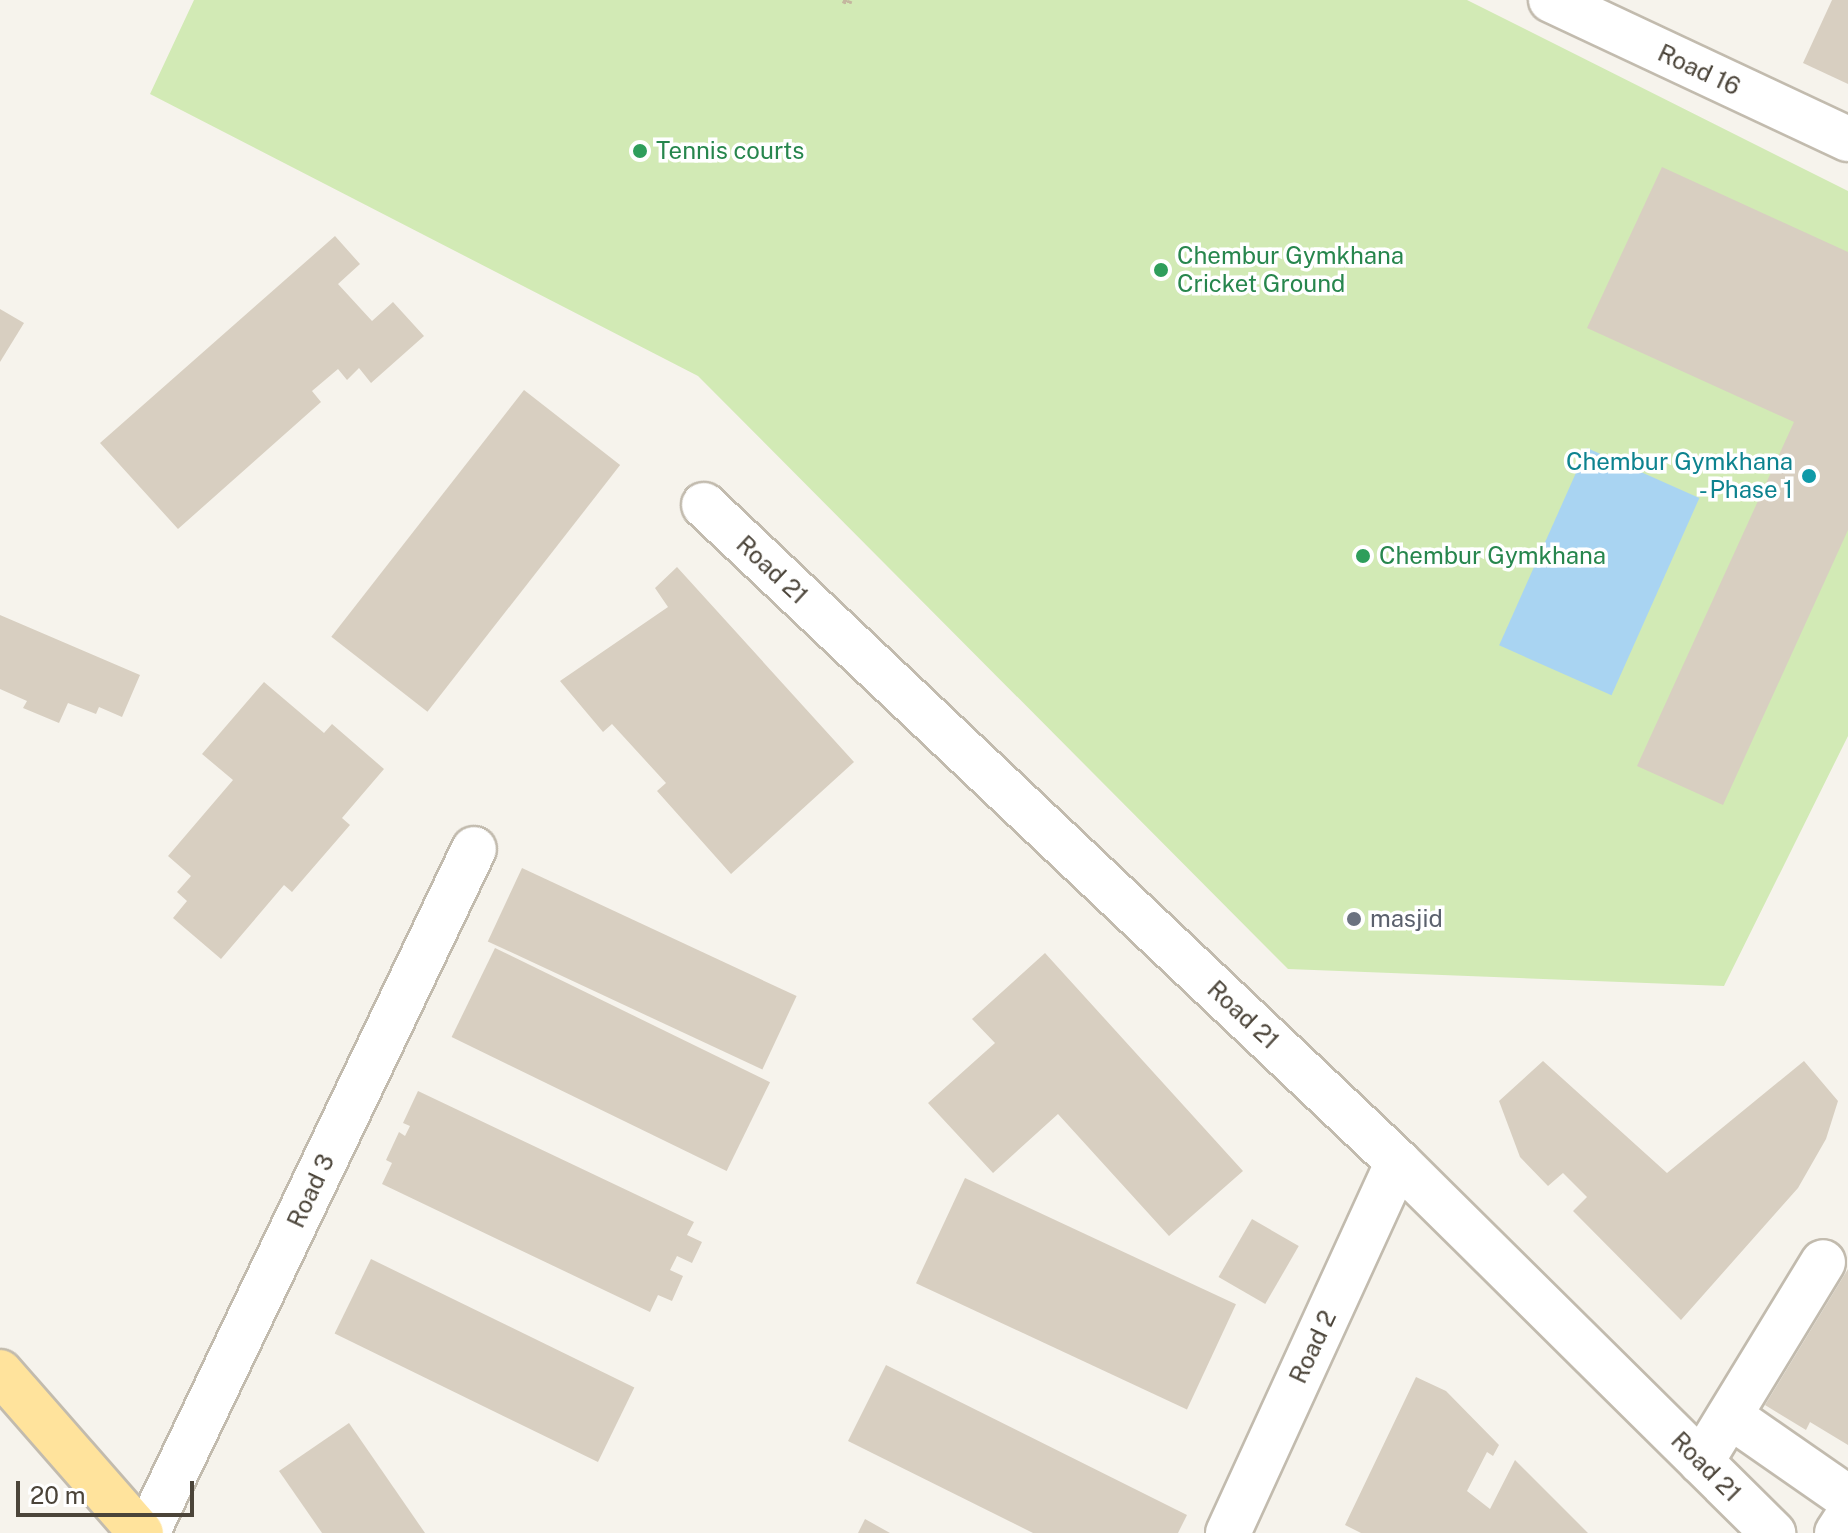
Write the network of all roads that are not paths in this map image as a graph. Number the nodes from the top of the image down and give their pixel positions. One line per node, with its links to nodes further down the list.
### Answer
1 (1551, 0): 2 (street, Road 16)
2 (1848, 139)
3 (704, 505): 5 (street, Road 21)
4 (474, 849): 13 (street, Road 3)
5 (1398, 1162): 9 (street, Road 21); 14 (street, Road 2)
6 (1823, 1262): 8 (street)
7 (0, 1372): 12 (main road)
8 (1730, 1416): 9 (street); 10 (street)
9 (1701, 1462): 15 (street, Road 21)
10 (1848, 1498)
11 (1848, 1516): 16 (street)
12 (141, 1533)
13 (147, 1533)
14 (1228, 1533)
15 (1773, 1533)
16 (1837, 1533)

